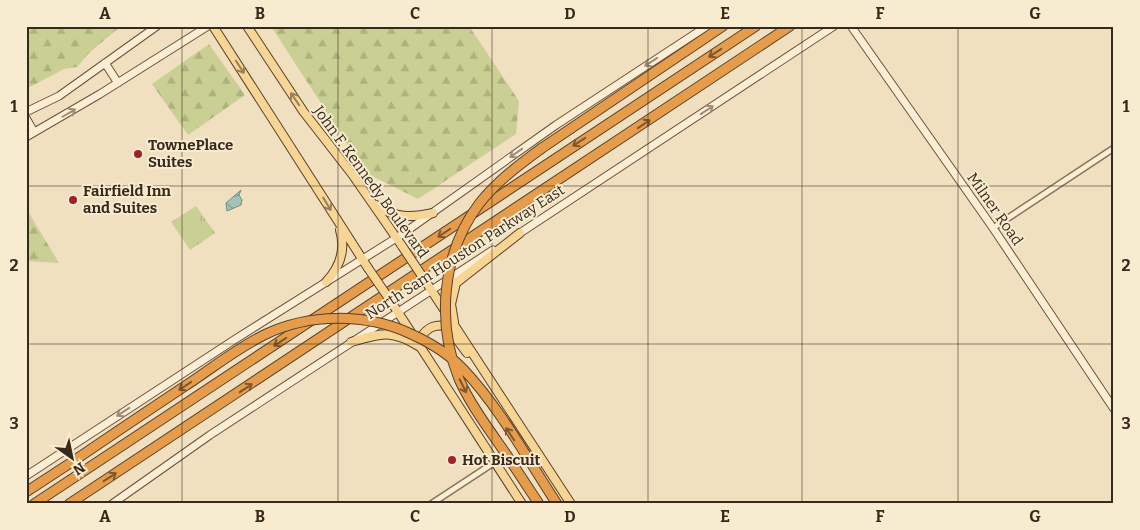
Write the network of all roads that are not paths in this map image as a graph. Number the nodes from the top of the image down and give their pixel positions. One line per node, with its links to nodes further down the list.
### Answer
1 (158, 26): 11 (main road)
2 (208, 26): 12 (main road)
3 (213, 26): 20 (main road, one-way to 20)
4 (247, 26): 18 (main road, John F. Kennedy Boulevard, one-way to 4)
5 (707, 26): 19 (main road, one-way to 19)
6 (723, 26): 41 (highway, one-way to 41, bridge)
7 (756, 26): 36 (highway, North Sam Houston Parkway East, one-way to 36)
8 (790, 26): 37 (highway, North Sam Houston Parkway East, one-way to 8)
9 (834, 26): 22 (main road, North Sam Houston Parkway East, one-way to 9)
10 (851, 26): 21 (main road, Milner Road)
11 (105, 63): 12 (main road); 13 (main road)
12 (118, 83): 15 (main road, one-way to 12)
13 (26, 112)
14 (26, 118): 15 (main road)
15 (34, 132): 16 (main road)
16 (26, 137)
17 (1114, 148): 21 (street)
18 (374, 203): 19 (main road); 23 (main road, John F. Kennedy Boulevard)
19 (433, 213): 23 (main road)
20 (337, 221): 24 (main road); 25 (main road)
21 (993, 228): 32 (main road, Milner Road)
22 (520, 233): 26 (main road, North Sam Houston Parkway East); 28 (main road)
23 (397, 237): 24 (main road); 26 (main road, John F. Kennedy Boulevard, bridge)
24 (362, 258): 25 (main road); 27 (main road, bridge)
25 (326, 282): 34 (main road, one-way to 34)
26 (431, 290): 27 (main road, North Sam Houston Parkway East); 28 (main road, John F. Kennedy Boulevard)
27 (397, 312): 29 (main road, North Sam Houston Parkway East); 30 (main road)
28 (455, 327): 31 (main road, John F. Kennedy Boulevard)
29 (351, 342): 30 (main road); 38 (main road, North Sam Houston Parkway East)
30 (422, 348): 31 (main road); 33 (main road)
31 (490, 379): 43 (main road, John F. Kennedy Boulevard)
32 (1114, 408)
33 (495, 462): 39 (street); 40 (main road)
34 (26, 476)
35 (26, 492): 42 (highway, one-way to 35, bridge)
36 (34, 504)
37 (70, 504)
38 (112, 504)
39 (431, 504)
40 (522, 504)
41 (539, 504)
42 (557, 504)
43 (571, 504)

